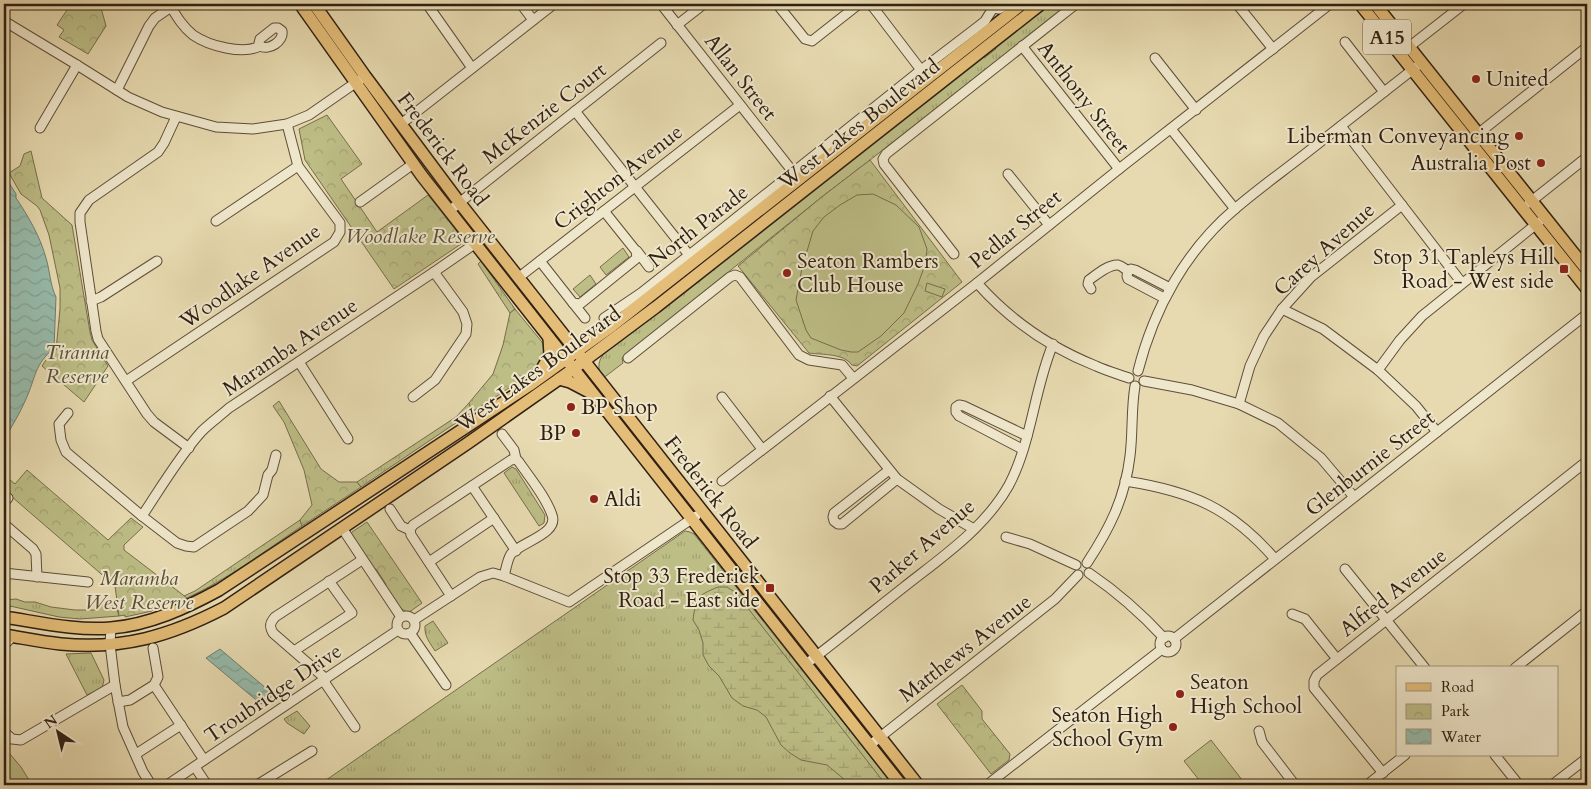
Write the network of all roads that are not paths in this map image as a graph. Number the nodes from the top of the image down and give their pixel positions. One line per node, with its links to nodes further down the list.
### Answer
1 (300, 4): 38 (main road, Frederick Road)
2 (314, 4): 37 (main road, Frederick Road)
3 (427, 4): 35 (street)
4 (522, 4): 22 (street)
5 (554, 4): 22 (street)
6 (660, 4): 24 (street, Allan Street)
7 (704, 4): 24 (street)
8 (777, 4): 9 (street)
9 (859, 4)
10 (869, 4): 36 (street)
11 (1008, 4): 21 (street, North Parade)
12 (1022, 4): 91 (main road, West Lakes Boulevard)
13 (1041, 4): 95 (main road, West Lakes Boulevard)
14 (1076, 4): 28 (street)
15 (1237, 4): 31 (street)
16 (1330, 4): 31 (street, Pedlar Street)
17 (1360, 4): 34 (main road, A15)
18 (1375, 4): 29 (main road, A15)
19 (1464, 4): 29 (street)
20 (173, 5): 27 (street); 39 (street)
21 (990, 6): 36 (street, North Parade)
22 (533, 20): 35 (street)
23 (4, 21): 33 (street)
24 (677, 25): 41 (street, Allan Street)
25 (1345, 42): 40 (street)
26 (661, 43): 43 (street, McKenzie Court)
27 (260, 46)
28 (1022, 46): 54 (street, Anthony Street); 71 (street)
29 (1409, 47): 34 (main road, A15)
30 (1587, 47): 50 (street)
31 (1273, 49): 42 (street, Pedlar Street)
32 (1155, 58): 42 (street)
33 (77, 65): 39 (street); 48 (street)
34 (1417, 66): 40 (street); 50 (main road, A15)
35 (472, 68): 46 (street)
36 (921, 70): 55 (street, North Parade)
37 (366, 76): 38 (street); 46 (main road, Frederick Road)
38 (355, 83): 45 (street); 52 (main road, Frederick Road)
39 (117, 90): 44 (street)
40 (1384, 92): 47 (street)
41 (740, 105): 55 (street, Allan Street); 57 (street, Crighton Avenue)
42 (1196, 110): 49 (street, Pedlar Street)
43 (576, 111): 57 (street); 59 (street, McKenzie Court)
44 (176, 117): 45 (street); 86 (street)
45 (288, 124): 53 (street, Woodlake Avenue)
46 (400, 124): 59 (main road, Frederick Road)
47 (1340, 126): 61 (street); 62 (street)
48 (40, 128)
49 (1171, 129): 54 (street, Pedlar Street); 62 (street)
50 (1474, 138): 60 (main road, A15)
51 (1587, 157): 60 (street)
52 (413, 164): 58 (street); 63 (main road, Frederick Road)
53 (298, 166): 65 (street); 107 (street, Woodlake Avenue)
54 (1119, 169): 67 (street, Pedlar Street)
55 (793, 172): 72 (street, North Parade)
56 (1008, 174): 67 (street)
57 (635, 187): 64 (street, Crighton Avenue); 72 (street)
58 (360, 202)
59 (460, 202): 63 (street, McKenzie Court); 68 (main road, Frederick Road)
60 (1527, 204): 66 (main road, A15)
61 (1402, 205): 81 (street); 88 (street, Carey Avenue)
62 (1235, 209): 82 (street)
63 (449, 211): 69 (main road, Frederick Road)
64 (604, 211): 70 (street); 74 (street, Crighton Avenue)
65 (216, 221)
66 (1540, 221): 76 (main road, A15); 81 (street); 84 (main road, A15)
67 (1049, 225): 80 (street, Pedlar Street)
68 (486, 236): 69 (street, Maramba Avenue); 79 (main road, Frederick Road)
69 (475, 244): 78 (street, Maramba Avenue); 93 (main road, Frederick Road)
70 (636, 251): 75 (street); 87 (street)
71 (954, 254)
72 (689, 255): 91 (street, North Parade)
73 (157, 261): 86 (street)
74 (540, 261): 79 (street, Crighton Avenue); 87 (street)
75 (649, 266)
76 (1587, 270)
77 (1128, 271): 82 (street); 83 (street); 85 (street)
78 (434, 272): 99 (street, Maramba Avenue); 113 (street)
79 (518, 278): 92 (main road, Frederick Road)
80 (977, 283): 96 (street); 104 (street, Pedlar Street)
81 (1462, 283): 101 (street)
82 (1170, 288): 85 (street)
83 (1091, 289)
84 (1587, 289)
85 (1164, 298): 102 (street)
86 (91, 301): 107 (street)
87 (573, 303): 90 (street)
88 (1282, 309): 101 (street); 115 (street, Carey Avenue)
89 (1587, 314): 117 (street, Glenburnie Street)
90 (585, 318)
91 (608, 322): 94 (main road, West Lakes Boulevard)
92 (562, 333): 94 (main road); 97 (main road, Frederick Road)
93 (549, 338): 100 (main road, Frederick Road); 109 (main road)
94 (591, 341): 97 (main road, West Lakes Boulevard)
95 (606, 344): 97 (main road, West Lakes Boulevard); 103 (main road)
96 (1053, 344): 105 (street); 119 (street, Parker Avenue)
97 (581, 355): 100 (main road, West Lakes Boulevard); 103 (main road, Frederick Road)
98 (628, 358): 104 (street)
99 (299, 362): 120 (street); 121 (street, Maramba Avenue)
100 (569, 364): 106 (main road, West Lakes Boulevard); 109 (main road, West Lakes Boulevard); 111 (main road, Frederick Road)
101 (1378, 370): 117 (street)
102 (1138, 372): 105 (street); 108 (street)
103 (598, 378): 134 (main road, Frederick Road)
104 (853, 378): 112 (street, Pedlar Street)
105 (1129, 378): 110 (street)
106 (559, 379): 111 (main road); 139 (main road, West Lakes Boulevard)
107 (126, 381): 121 (street)
108 (1144, 381): 110 (street); 115 (street)
109 (530, 385): 164 (main road, West Lakes Boulevard)
110 (1135, 386): 130 (street)
111 (593, 394): 137 (main road, Frederick Road)
112 (830, 396): 123 (street, Pedlar Street); 127 (street)
113 (413, 397)
114 (722, 397): 123 (street)
115 (1239, 404): 132 (street)
116 (68, 413): 135 (street)
117 (1437, 432): 132 (street, Glenburnie Street)
118 (502, 434): 125 (street)
119 (1027, 436): 122 (street, Parker Avenue); 122 (street)
120 (348, 439)
121 (189, 448): 135 (street, Maramba Avenue)
122 (1022, 449): 140 (street, Parker Avenue)
123 (762, 450): 129 (street, Pedlar Street)
124 (276, 455): 135 (street)
125 (516, 459): 131 (street); 143 (street)
126 (1587, 461): 163 (street, Alfred Avenue)
127 (889, 470): 128 (street); 128 (street)
128 (897, 479): 140 (street)
129 (722, 482)
130 (1125, 482): 144 (street); 147 (street)
131 (472, 486): 136 (street); 141 (street)
132 (1354, 497): 144 (street, Glenburnie Street)
133 (390, 509): 141 (street)
134 (702, 512): 137 (street); 175 (main road, Frederick Road)
135 (142, 516)
136 (494, 518): 143 (street); 146 (street)
137 (691, 520): 153 (street); 177 (main road, Frederick Road)
138 (4, 524): 154 (street)
139 (342, 528): 145 (street); 170 (main road, West Lakes Boulevard)
140 (974, 529): 175 (street, Parker Avenue)
141 (410, 530): 146 (street)
142 (1006, 537): 148 (street)
143 (516, 551): 153 (street)
144 (1275, 559): 169 (street, Glenburnie Street)
145 (362, 560): 155 (street); 161 (street)
146 (429, 562): 157 (street)
147 (1087, 563): 148 (street); 151 (street)
148 (1076, 565): 152 (street)
149 (1345, 569): 163 (street)
150 (4, 573): 154 (street)
151 (1089, 573): 152 (street); 168 (street)
152 (1078, 575): 189 (street, Matthews Avenue)
153 (504, 576): 157 (street)
154 (37, 577): 156 (street)
155 (329, 581): 174 (street); 174 (street)
156 (88, 582)
157 (451, 596): 162 (street)
158 (1587, 611): 179 (street)
159 (1292, 614): 176 (street)
160 (4, 617): 164 (main road, West Lakes Boulevard)
161 (401, 617): 162 (street); 165 (street)
162 (414, 620): 166 (street)
163 (1386, 620): 176 (street, Alfred Avenue); 178 (street)
164 (111, 628): 170 (street)
165 (398, 630): 166 (street); 180 (street, Troubridge Drive)
166 (410, 633): 182 (street)
167 (8, 636): 170 (main road, West Lakes Boulevard); 171 (street)
168 (1164, 638): 169 (street); 173 (street)
169 (1174, 639): 173 (street)
170 (110, 644): 183 (street)
171 (4, 645)
172 (153, 648): 181 (street)
173 (1162, 649): 205 (street)
174 (294, 651): 180 (street)
175 (817, 656): 177 (street, Parker Avenue); 189 (main road, Frederick Road)
176 (1337, 658): 198 (street, Alfred Avenue)
177 (806, 664): 190 (main road, Frederick Road)
178 (1423, 666)
179 (1518, 666)
180 (325, 680): 186 (street); 196 (street, Troubridge Drive)
181 (154, 685): 184 (street); 185 (street)
182 (446, 685)
183 (115, 686): 184 (street); 188 (street)
184 (118, 702): 192 (street)
185 (182, 725): 192 (street); 196 (street)
186 (354, 727)
187 (1259, 731): 206 (street)
188 (4, 732)
189 (881, 737): 190 (street, Matthews Avenue); 204 (main road, Frederick Road)
190 (870, 745): 203 (main road, Frederick Road)
191 (312, 751): 202 (street)
192 (136, 754): 199 (street)
193 (1404, 756): 198 (street)
194 (1496, 756): 208 (street)
195 (1587, 758): 209 (street)
196 (204, 760): 197 (street, Troubridge Drive)
197 (195, 767): 200 (street, Troubridge Drive); 201 (street)
198 (1383, 773): 207 (street)
199 (148, 784): 200 (street)
200 (165, 785)
201 (207, 785)
202 (257, 785)
203 (901, 785)
204 (918, 785)
205 (987, 785)
206 (1295, 785)
207 (1367, 785)
208 (1519, 785)
209 (1552, 785)

